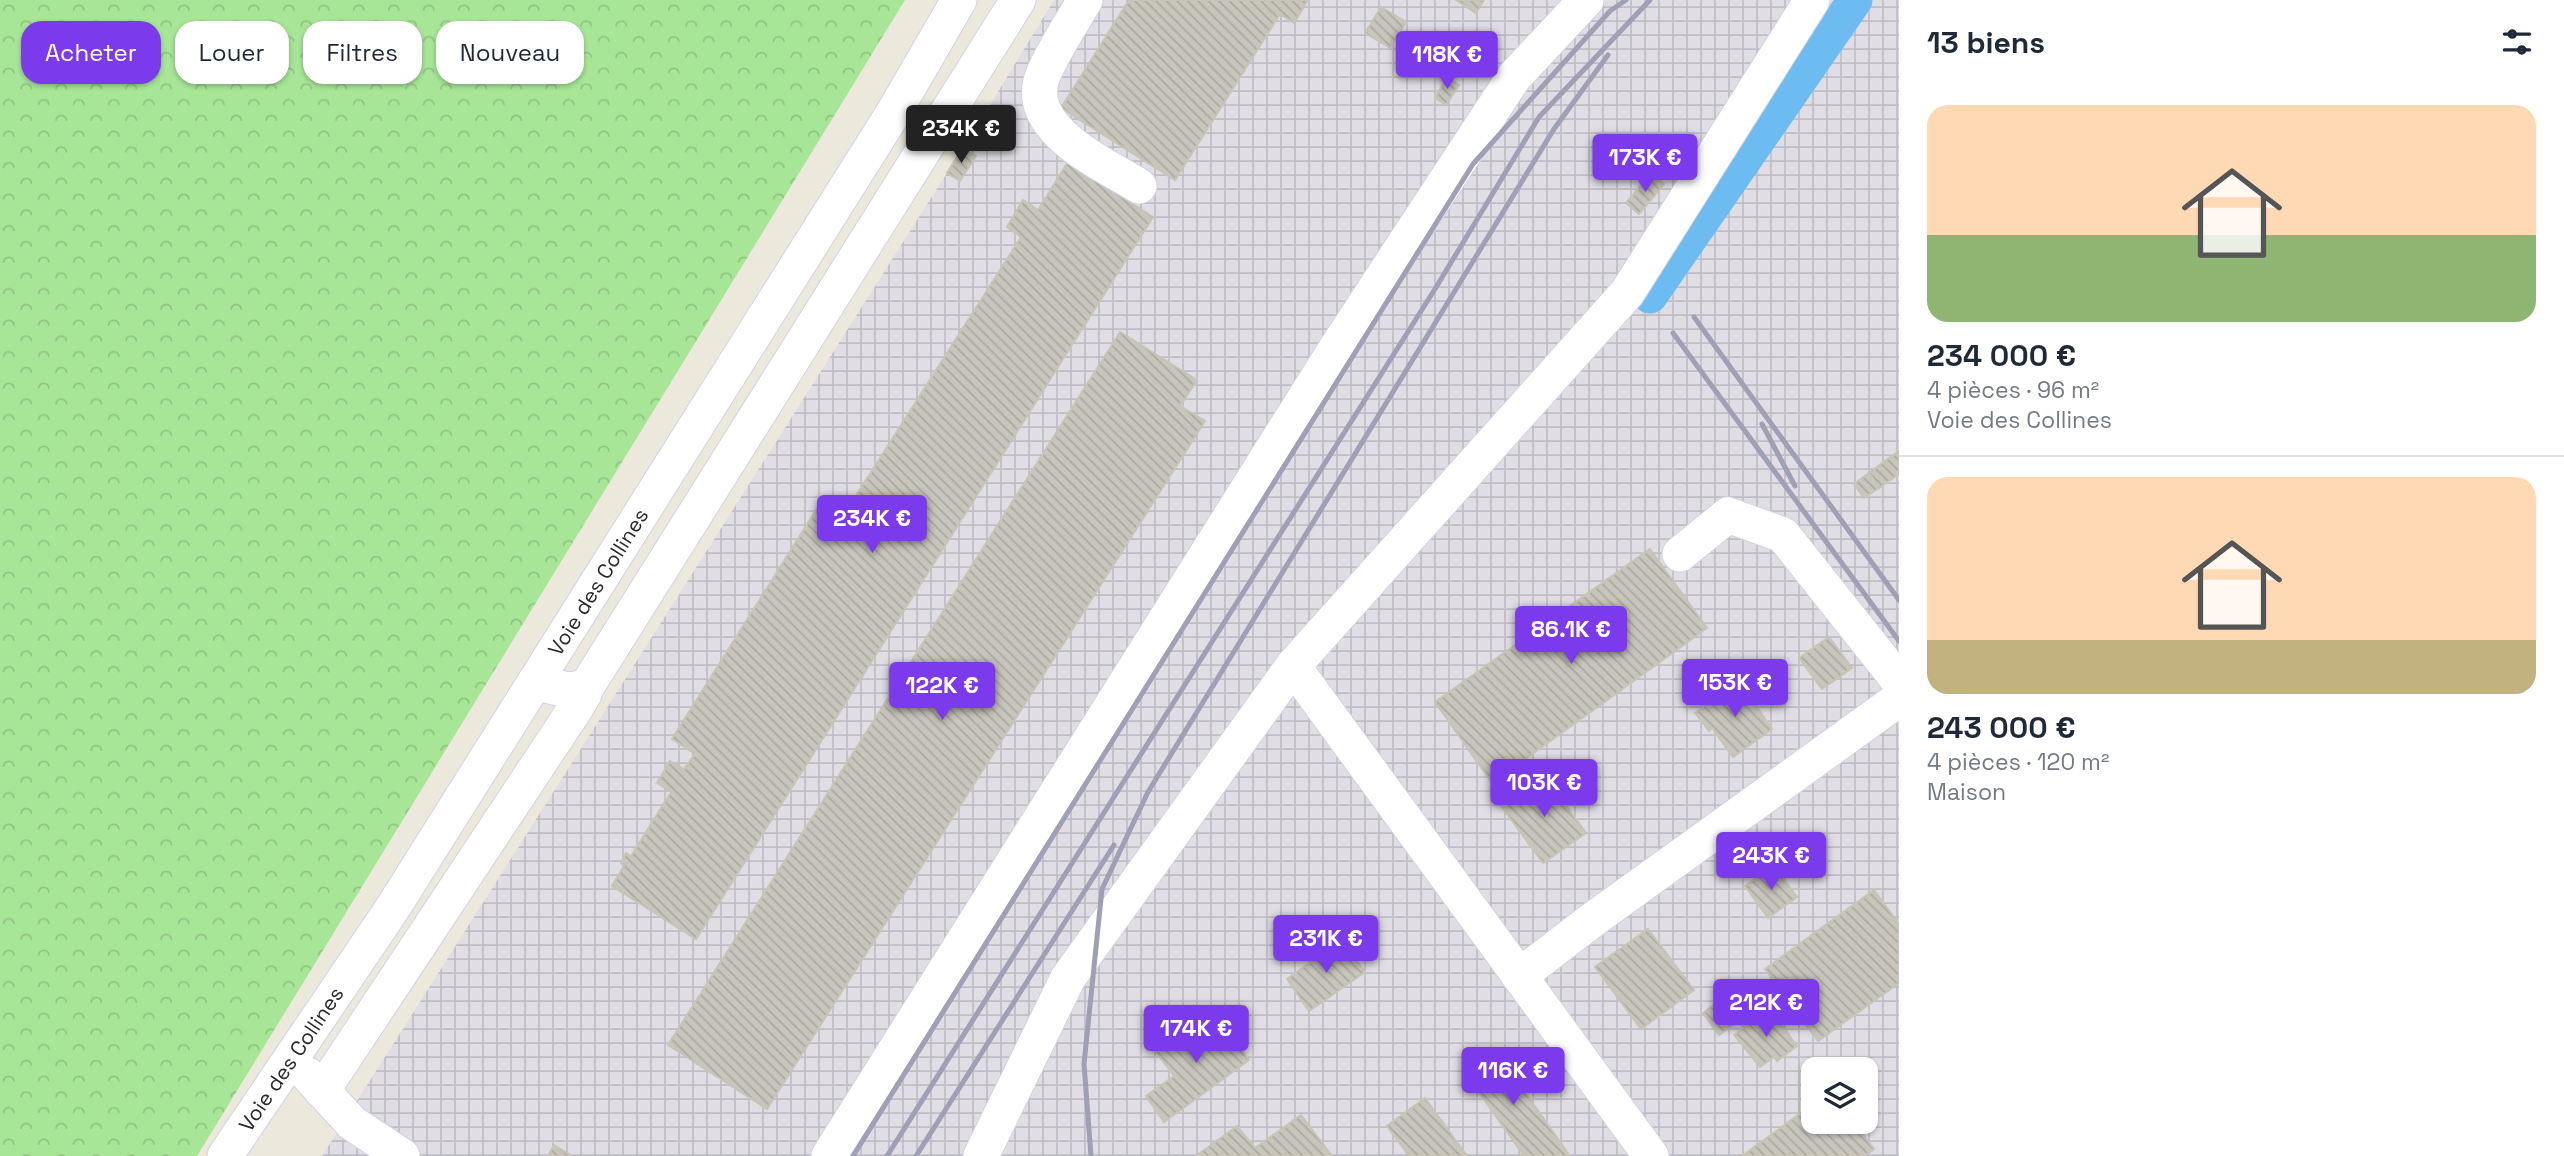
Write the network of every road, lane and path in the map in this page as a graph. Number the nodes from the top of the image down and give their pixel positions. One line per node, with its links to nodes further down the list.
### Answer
1 (959, 0): 10 (street, Voie des Collines)
2 (1017, 0): 11 (street)
3 (1085, 0): 6 (street)
4 (1586, 0): 20 (street)
5 (1812, 0): 8 (street)
6 (1139, 186)
7 (1680, 554): 9 (street)
8 (1293, 666): 15 (street); 21 (street)
9 (1899, 681)
10 (535, 682): 11 (street); 13 (street, Voie des Collines)
11 (586, 686): 14 (street)
12 (1899, 699): 15 (street)
13 (444, 828): 14 (street); 16 (street, Voie des Collines)
14 (479, 852): 17 (street)
15 (1519, 976): 22 (street)
16 (292, 1056): 17 (street); 18 (street, Voie des Collines)
17 (323, 1091): 19 (street)
18 (225, 1156)
19 (402, 1156)
20 (829, 1156)
21 (981, 1156)
22 (1651, 1156)

